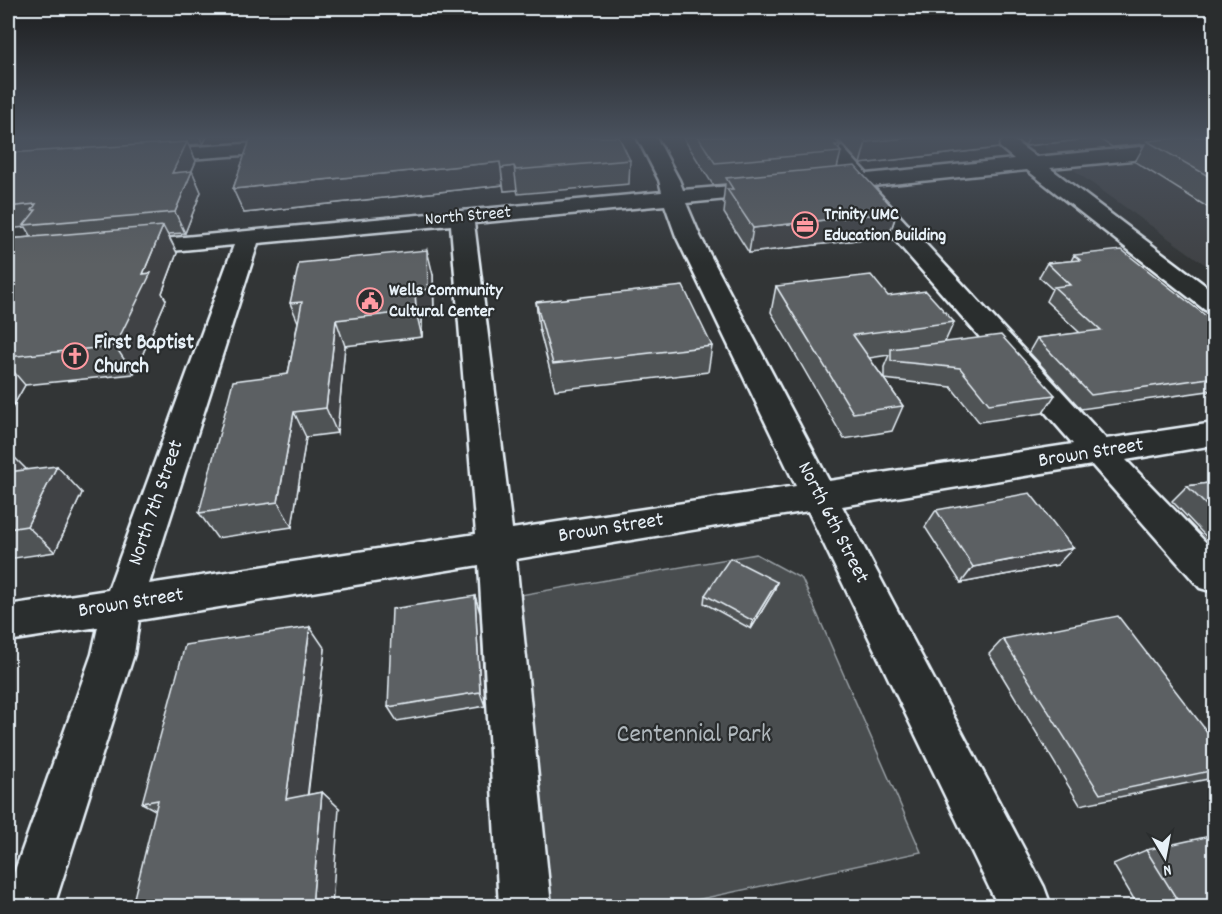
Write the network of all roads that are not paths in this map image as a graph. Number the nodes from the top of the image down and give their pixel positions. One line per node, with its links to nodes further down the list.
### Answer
1 (669, 180): 7 (street, North 6th Street)
2 (874, 180): 4 (street)
3 (1051, 180): 11 (street)
4 (859, 181): 5 (street); 13 (street)
5 (809, 185)
6 (786, 188): 7 (street, North Street)
7 (674, 198): 8 (street, North Street); 14 (street, North 6th Street)
8 (462, 218): 9 (street, North Street); 15 (street)
9 (248, 238): 10 (street, North Street); 17 (street, North 7th Street)
10 (105, 250)
11 (1215, 304)
12 (1215, 434): 13 (street, Brown Street)
13 (1100, 453): 14 (street, Brown Street); 16 (street)
14 (819, 496): 15 (street, Brown Street); 21 (street, North 6th Street)
15 (496, 547): 17 (street, Brown Street); 20 (street)
16 (1215, 576)
17 (122, 605): 18 (street, Brown Street); 19 (street, North 7th Street)
18 (8, 623)
19 (28, 906)
20 (525, 906)
21 (1025, 906)

